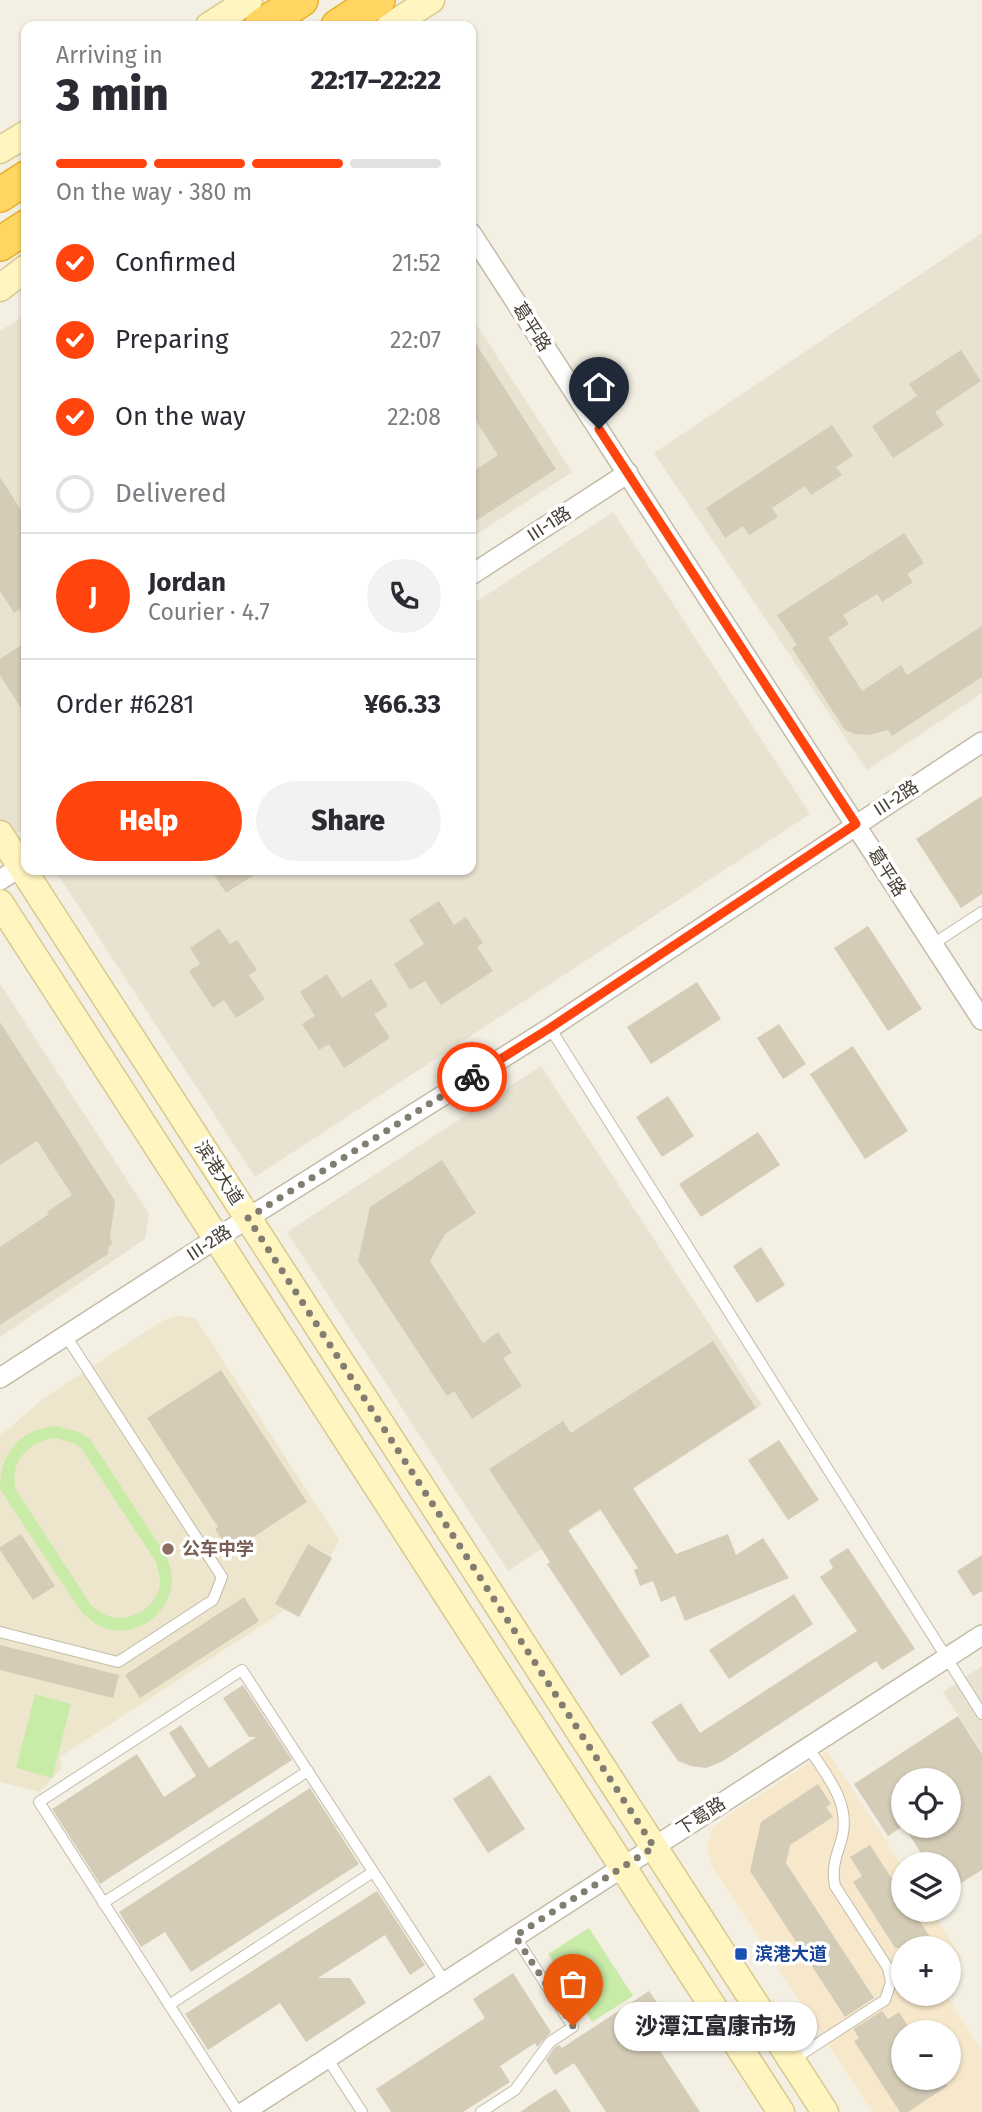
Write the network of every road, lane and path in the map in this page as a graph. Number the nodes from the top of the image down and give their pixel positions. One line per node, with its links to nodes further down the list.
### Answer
1 (249, 0): 5 (main road)
2 (302, 0): 6 (highway)
3 (378, 0): 7 (highway)
4 (430, 0): 8 (main road)
5 (217, 21)
6 (269, 21)
7 (346, 21)
8 (398, 21)
9 (21, 137): 10 (main road)
10 (0, 150)
11 (21, 181): 12 (highway)
12 (0, 195)
13 (21, 230): 15 (highway)
14 (476, 241): 18 (street, 葛平路)
15 (0, 244)
16 (21, 272): 17 (main road)
17 (0, 288)
18 (628, 473): 19 (street, III-1路); 21 (street, 葛平路)
19 (476, 572)
20 (982, 742): 21 (street, III-2路)
21 (856, 824): 26 (street, 葛平路); 28 (street, III-2路)
22 (0, 834): 23 (main road, 滨港大道)
23 (16, 870): 29 (main road, 滨港大道)
24 (0, 903): 30 (main road)
25 (982, 912): 26 (lane)
26 (933, 944): 27 (street, 葛平路)
27 (982, 1020)
28 (550, 1028): 29 (street, III-2路); 35 (lane)
29 (248, 1218): 30 (street, III-2路); 39 (main road, 滨港大道)
30 (216, 1238): 31 (street, III-2路); 40 (main road)
31 (66, 1336): 32 (street, III-2路); 33 (lane)
32 (0, 1378)
33 (0, 1632)
34 (982, 1634): 35 (street, 下葛路)
35 (946, 1658): 36 (lane); 37 (street, 下葛路)
36 (982, 1714)
37 (808, 1747): 39 (street, 下葛路); 47 (lane)
38 (307, 1771): 41 (lane); 42 (lane); 42 (lane)
39 (654, 1847): 40 (street, 下葛路); 47 (main road, 滨港大道)
40 (622, 1867): 43 (street, 下葛路); 52 (main road)
41 (373, 1872): 44 (lane); 45 (lane)
42 (103, 1903): 45 (lane)
43 (515, 1936): 44 (street, 下葛路); 51 (lane)
44 (445, 1982): 46 (street, 下葛路)
45 (169, 2005): 48 (lane)
46 (327, 2058): 49 (street, 下葛路); 50 (lane)
47 (792, 2061): 53 (main road, 滨港大道)
48 (238, 2112)
49 (244, 2112)
50 (362, 2112)
51 (481, 2112)
52 (781, 2112)
53 (825, 2112)

